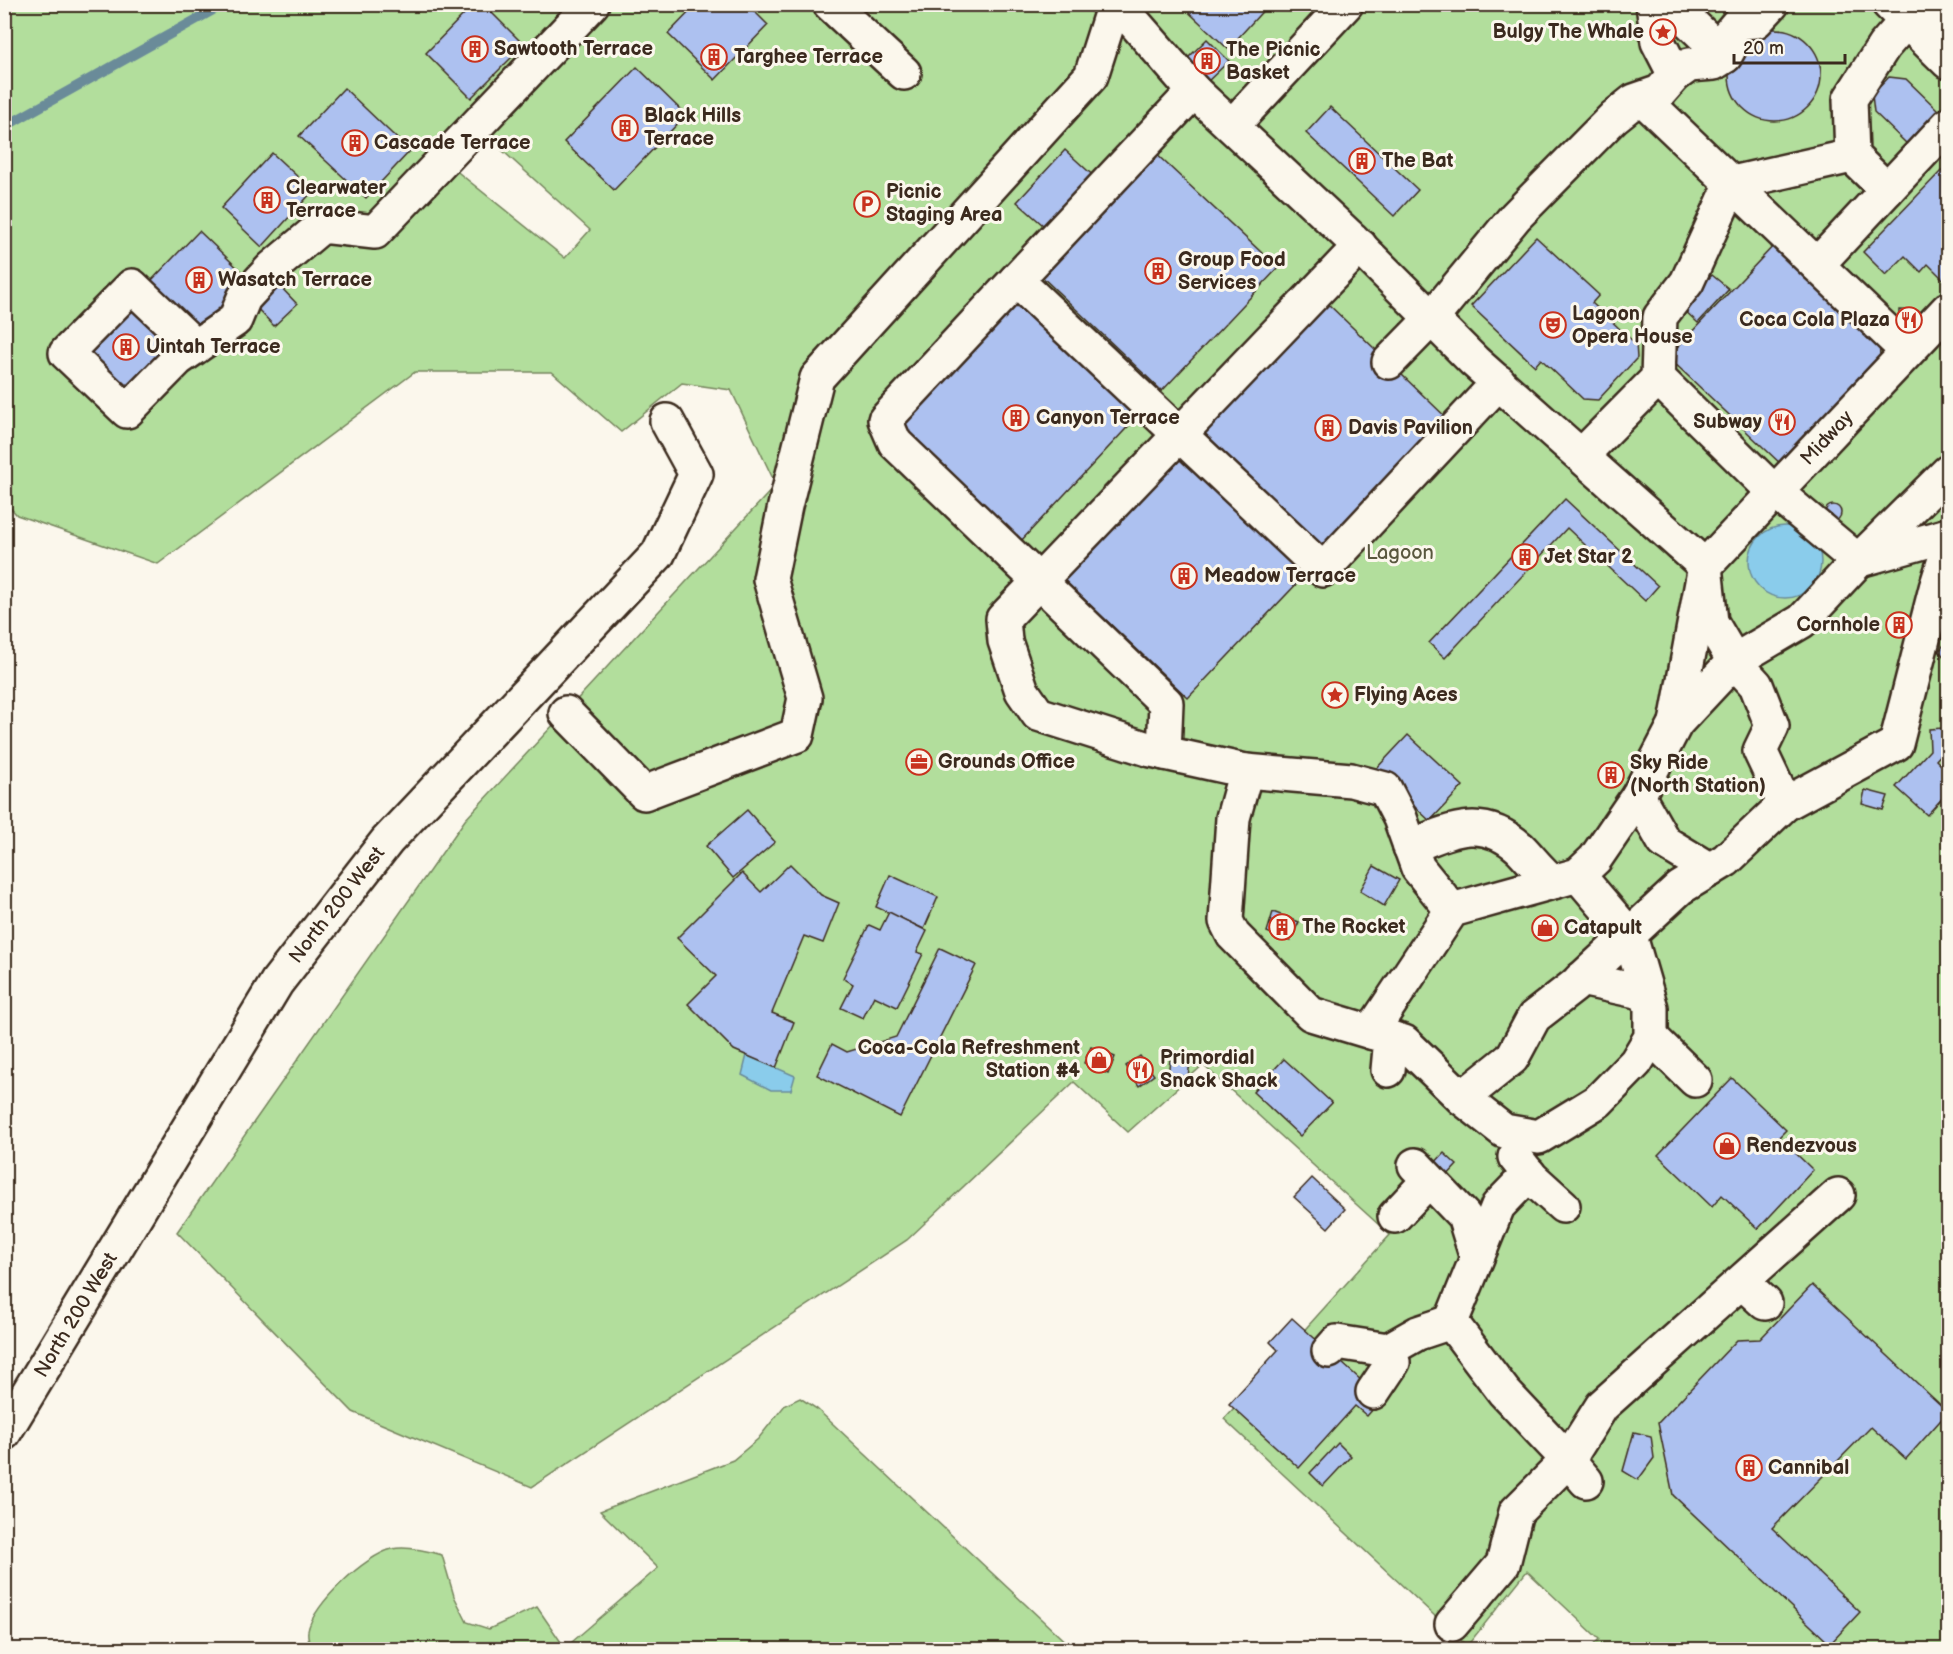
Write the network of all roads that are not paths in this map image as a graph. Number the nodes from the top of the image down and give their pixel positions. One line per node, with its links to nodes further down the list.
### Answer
1 (592, 4): 26 (street)
2 (830, 4): 12 (street)
3 (1116, 4): 14 (street); 42 (street)
4 (1346, 4): 17 (street)
5 (1653, 4): 13 (street)
6 (1671, 4): 10 (street)
7 (1772, 4): 10 (street)
8 (1947, 4): 9 (street)
9 (1905, 20): 11 (street); 18 (street)
10 (1725, 56): 13 (street)
11 (1948, 62)
12 (903, 73)
13 (1675, 75): 15 (street)
14 (1194, 91): 17 (street); 23 (street)
15 (1643, 99): 19 (street); 24 (street)
16 (1948, 125): 20 (street)
17 (1232, 126): 21 (street)
18 (1852, 156): 19 (street); 20 (street)
19 (1732, 183): 22 (street); 29 (street)
20 (1887, 190): 22 (street)
21 (1360, 246): 24 (street); 32 (street)
22 (1817, 265): 27 (street)
23 (1016, 280): 32 (street); 40 (street)
24 (1431, 319): 28 (street); 30 (street)
25 (1943, 326): 27 (street, Midway)
26 (196, 347)
27 (1907, 351): 35 (street, Midway)
28 (1389, 362)
29 (1658, 378): 33 (street); 35 (street)
30 (1499, 382): 32 (street); 33 (street)
31 (667, 421): 71 (street, North 200 West)
32 (1180, 434): 40 (street)
33 (1582, 455): 39 (street)
34 (1948, 472): 38 (street)
35 (1776, 490): 38 (street); 39 (street, Midway)
36 (1948, 535): 38 (street)
37 (1948, 550): 48 (street)
38 (1858, 561): 41 (street)
39 (1705, 566): 41 (street); 43 (street)
40 (1039, 581): 44 (street); 44 (street)
41 (1734, 661): 43 (street); 48 (street)
42 (566, 713)
43 (1676, 723): 47 (street)
44 (1164, 753): 45 (street)
45 (1199, 760): 46 (street); 49 (street)
46 (1262, 766): 49 (street); 50 (street)
47 (1638, 796): 51 (street); 52 (street)
48 (1785, 804): 51 (street)
49 (1233, 818): 58 (street)
50 (1410, 847): 52 (street); 53 (street)
51 (1710, 870): 54 (street)
52 (1565, 878): 53 (street); 54 (street)
53 (1452, 910): 58 (street)
54 (1630, 936): 55 (street); 56 (street)
55 (1581, 979): 56 (street); 60 (street)
56 (1646, 993): 57 (street)
57 (1651, 1037): 59 (street); 61 (street)
58 (1384, 1047): 60 (street)
59 (1695, 1080)
60 (1460, 1106): 61 (street)
61 (1504, 1131): 62 (street)
62 (1519, 1184): 64 (street); 66 (street)
63 (1838, 1196): 72 (street)
64 (1560, 1210)
65 (1395, 1216): 66 (street)
66 (1476, 1255): 67 (street)
67 (1451, 1322): 68 (street); 72 (street)
68 (1388, 1350): 69 (street); 70 (street)
69 (1329, 1351)
70 (1373, 1392)
71 (4, 1433)
72 (1577, 1471): 73 (street)
73 (1452, 1624)

